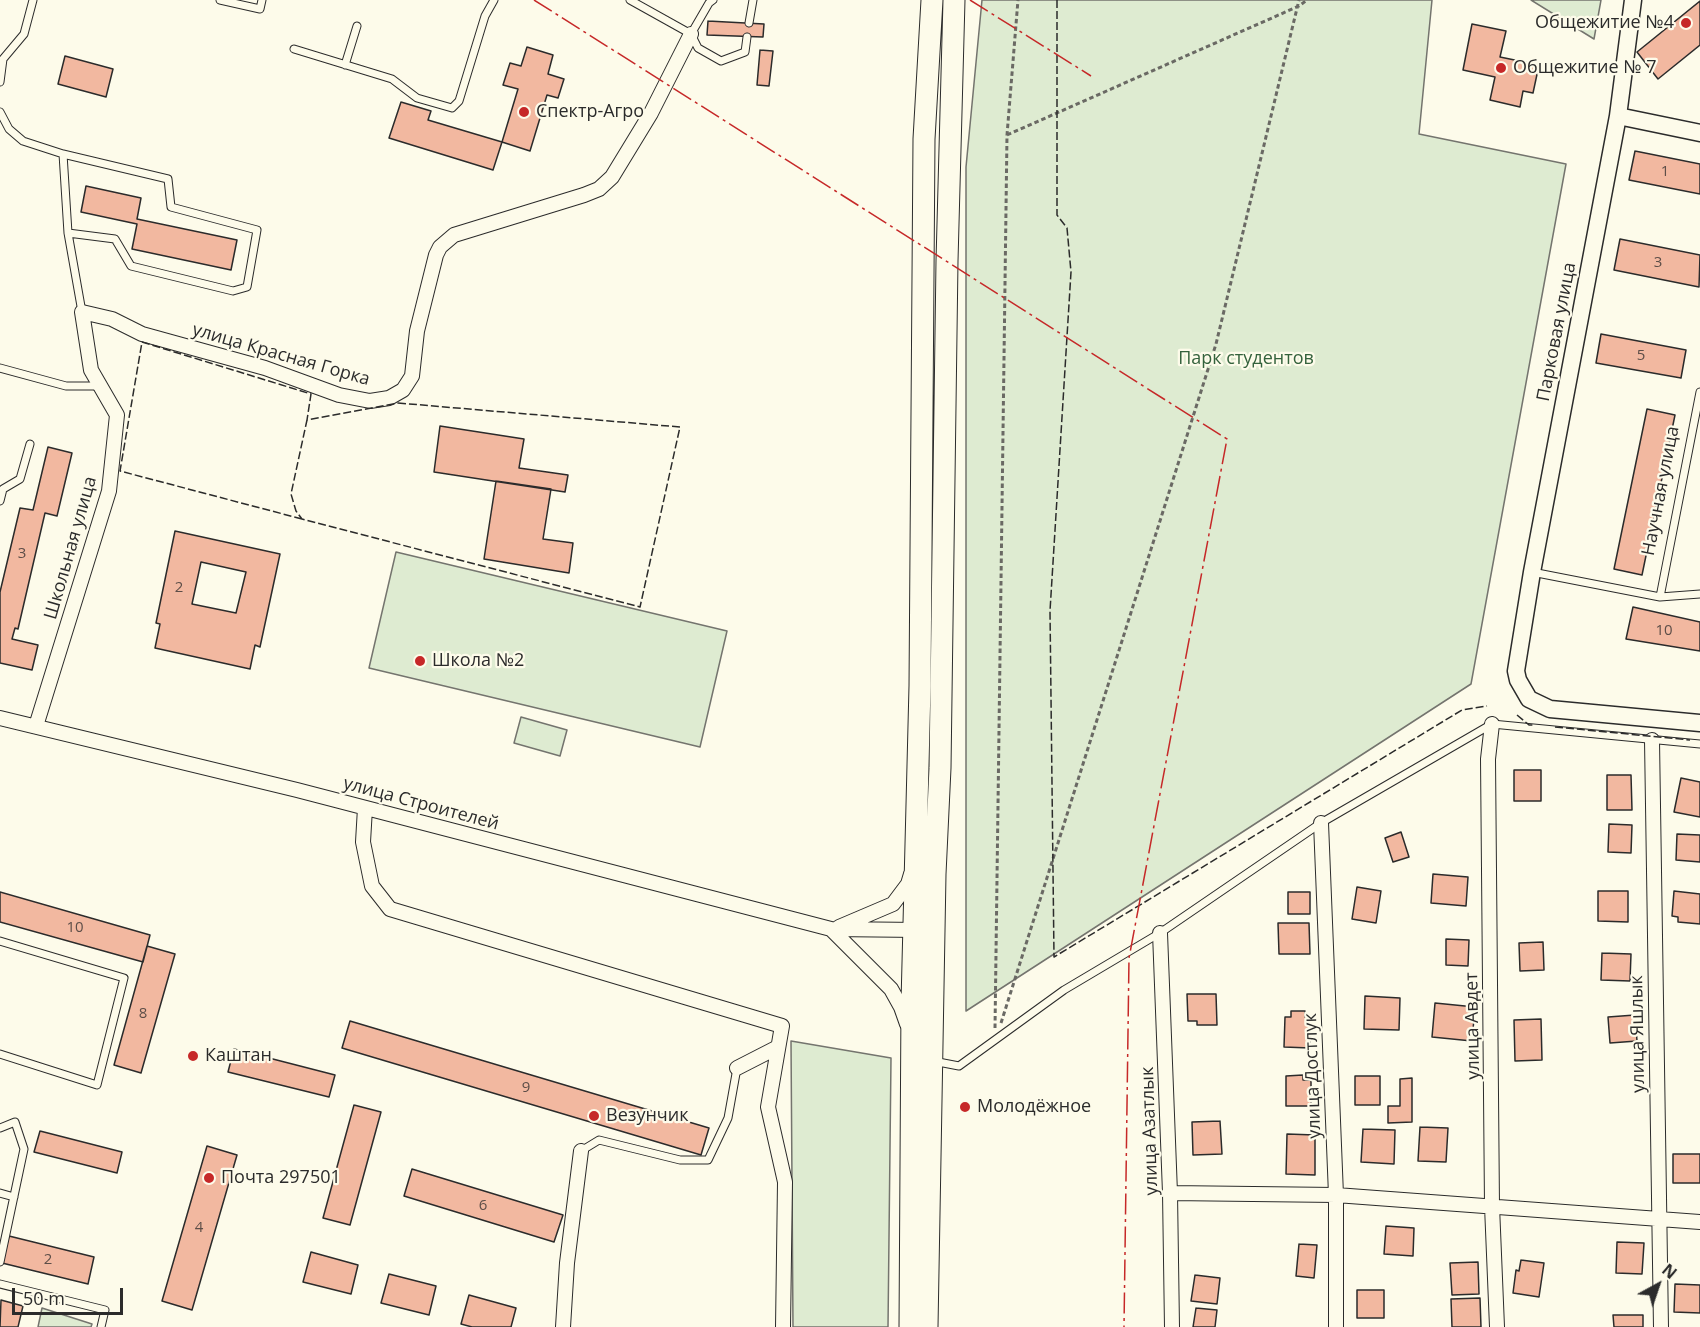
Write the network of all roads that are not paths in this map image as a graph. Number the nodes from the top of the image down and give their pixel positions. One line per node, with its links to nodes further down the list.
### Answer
1 (33, 0): 17 (lane)
2 (220, 0): 3 (lane)
3 (262, 0)
4 (494, 0): 16 (lane)
5 (630, 0): 13 (lane)
6 (713, 0): 13 (lane)
7 (753, 0): 11 (lane)
8 (932, 0): 40 (main road)
9 (954, 0): 42 (main road)
10 (1633, 0): 19 (street, Парковая улица)
11 (749, 23)
12 (357, 26): 16 (lane)
13 (691, 34): 14 (lane); 23 (street, улица Красная Горка)
14 (747, 37)
15 (294, 49): 16 (lane)
16 (345, 65)
17 (0, 82)
18 (0, 112): 21 (lane)
19 (1618, 116): 20 (street); 29 (street, Парковая улица)
20 (1700, 133)
21 (63, 154): 22 (lane); 22 (lane)
22 (69, 233): 23 (lane)
23 (82, 312): 25 (street, Школьная улица)
24 (0, 368): 25 (lane)
25 (100, 386): 35 (street, Школьная улица)
26 (1700, 392): 31 (lane, Научная улица)
27 (30, 444): 28 (lane)
28 (0, 501)
29 (1532, 572): 31 (lane); 33 (street, Парковая улица)
30 (1700, 594): 31 (lane)
31 (1660, 597)
32 (0, 718): 35 (street, улица Строителей)
33 (1700, 723)
34 (1492, 724): 36 (lane); 39 (lane); 56 (street, улица Авдет)
35 (36, 726): 38 (street, улица Строителей)
36 (1652, 740): 37 (lane); 57 (street, улица Яшлык)
37 (1700, 744)
38 (365, 808): 41 (street, улица Строителей); 46 (street)
39 (1321, 823): 43 (lane); 54 (street, улица Достлук)
40 (917, 855): 41 (street); 42 (main road)
41 (831, 929): 42 (street, улица Строителей); 45 (street)
42 (925, 930): 45 (main road); 48 (main road)
43 (1160, 933): 48 (lane); 53 (street, улица Азатлык)
44 (0, 941): 47 (lane)
45 (912, 1038): 64 (main road)
46 (778, 1047): 49 (street); 63 (street)
47 (0, 1055)
48 (931, 1060): 65 (main road)
49 (737, 1068): 51 (lane)
50 (0, 1128): 55 (lane)
51 (581, 1151): 62 (street)
52 (0, 1193): 55 (lane)
53 (1170, 1193): 54 (street); 66 (street, улица Азатлык)
54 (1335, 1195): 56 (street); 67 (street, улица Достлук)
55 (14, 1197): 59 (lane)
56 (1492, 1206): 57 (street); 68 (street, улица Авдет)
57 (1659, 1218): 58 (street); 69 (street, улица Яшлык)
58 (1700, 1222)
59 (0, 1262)
60 (0, 1284): 61 (lane)
61 (101, 1327)
62 (563, 1327)
63 (783, 1327)
64 (910, 1327)
65 (927, 1327)
66 (1172, 1327)
67 (1336, 1327)
68 (1497, 1327)
69 (1661, 1327)

